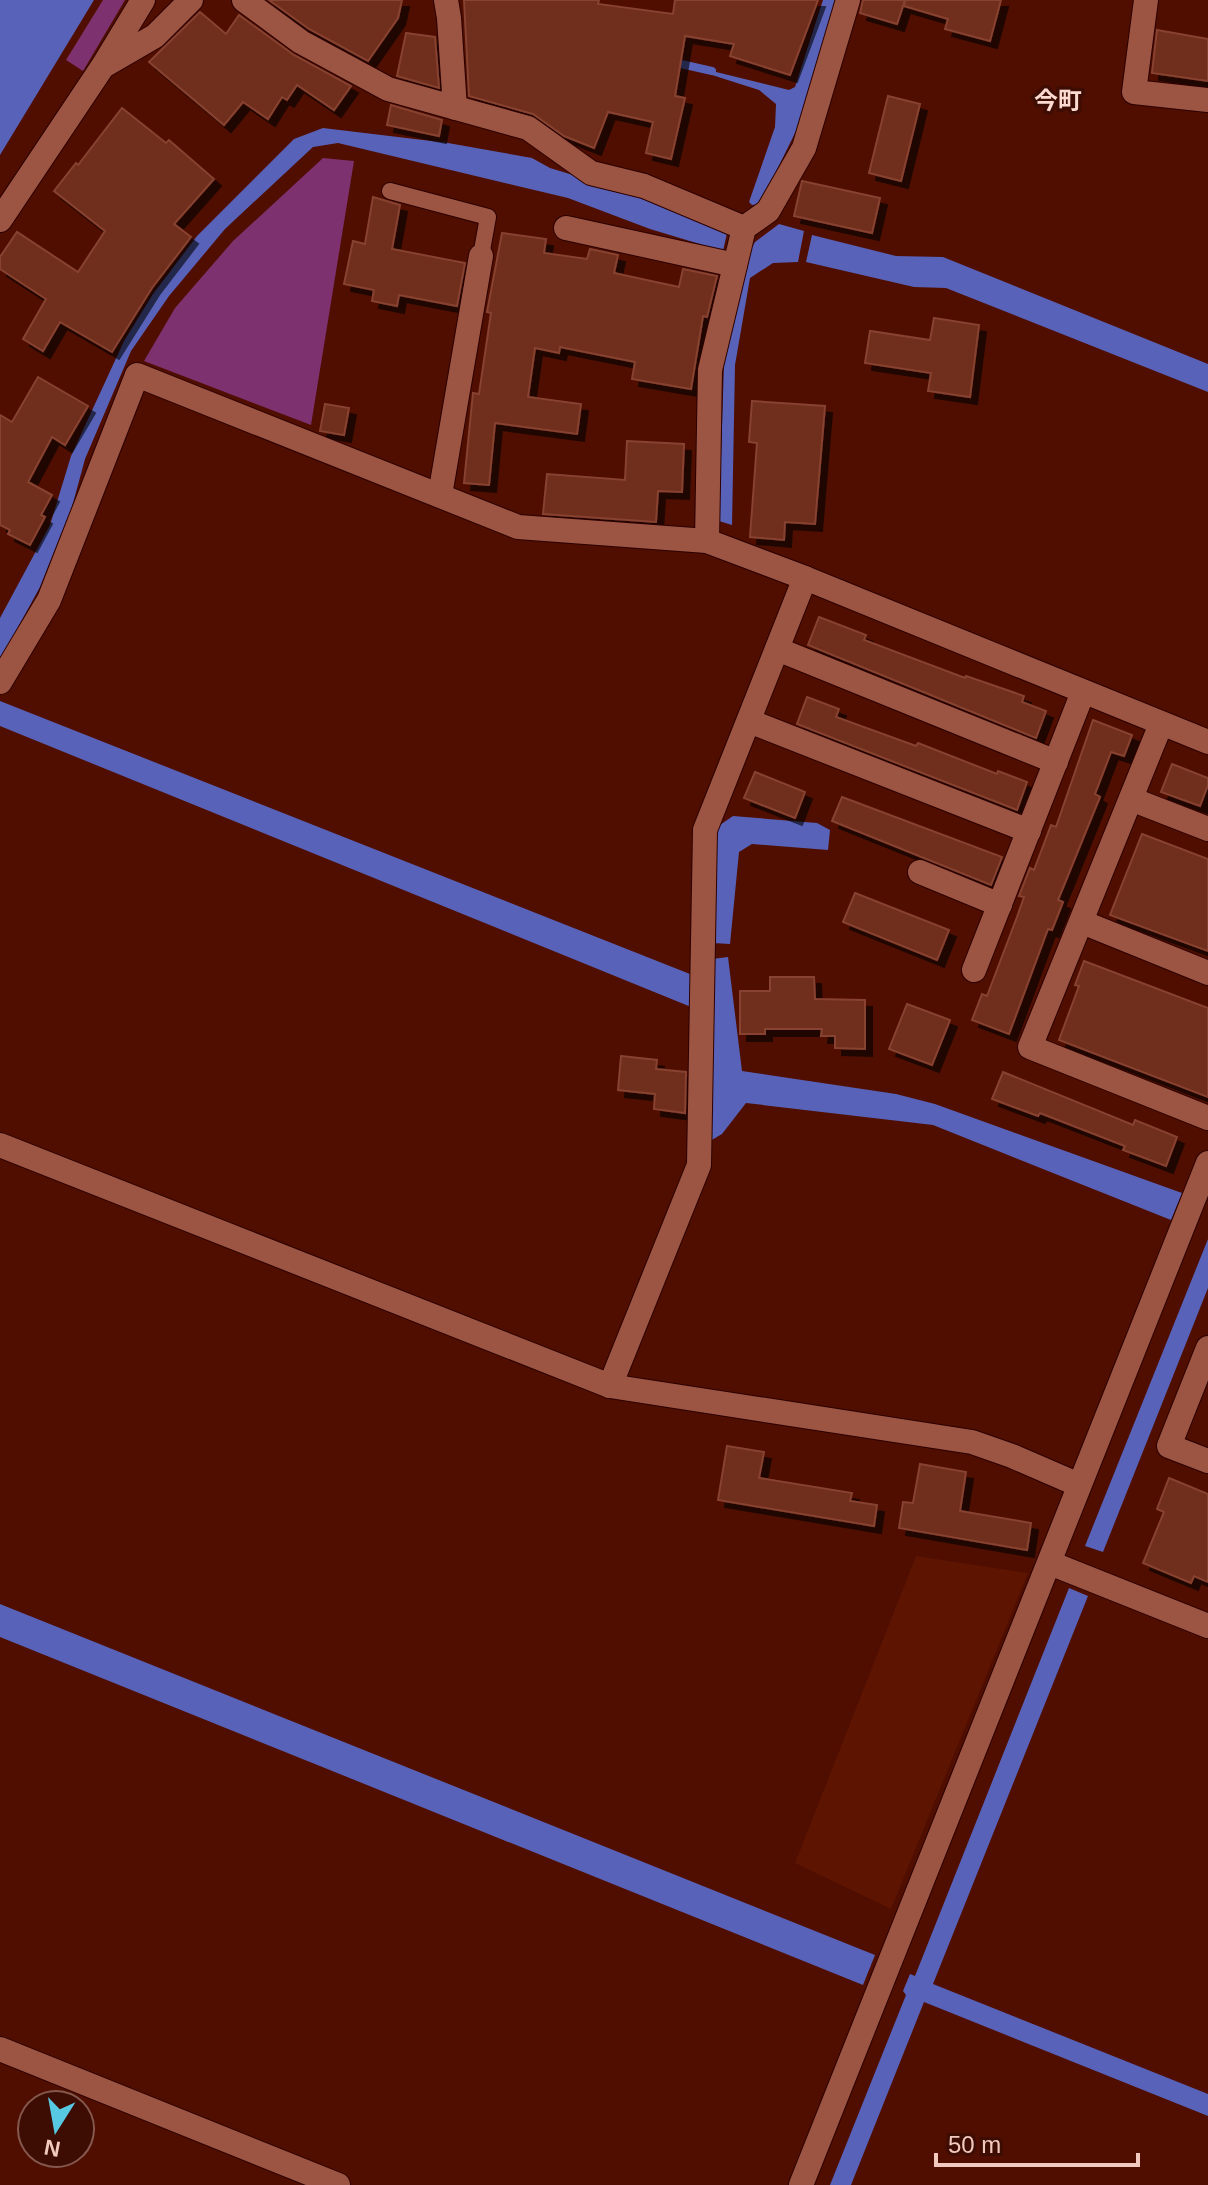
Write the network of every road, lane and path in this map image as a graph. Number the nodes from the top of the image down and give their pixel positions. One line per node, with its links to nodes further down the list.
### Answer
1 (143, 0): 7 (street)
2 (191, 0): 7 (street)
3 (244, 0): 9 (street)
4 (446, 0): 9 (street)
5 (848, 0): 13 (street)
6 (1146, 0): 8 (street)
7 (103, 66): 11 (street)
8 (1208, 100)
9 (455, 108): 13 (street)
10 (390, 191): 14 (lane)
11 (0, 218)
12 (566, 228): 15 (street)
13 (744, 228): 15 (street)
14 (481, 256): 16 (street)
15 (735, 265): 17 (street)
16 (440, 495): 17 (street); 20 (street)
17 (707, 541): 18 (street)
18 (805, 578): 19 (street); 21 (street)
19 (777, 649): 22 (street); 25 (street)
20 (0, 682)
21 (1083, 692): 23 (street); 25 (street)
22 (749, 721): 28 (street); 38 (street)
23 (1161, 724): 24 (street); 26 (street)
24 (1208, 742)
25 (1056, 762): 28 (street)
26 (1131, 799): 27 (street); 31 (street)
27 (1208, 829)
28 (1029, 831): 30 (street)
29 (920, 872): 30 (street)
30 (1000, 905): 32 (street)
31 (1082, 922): 33 (street); 34 (street)
32 (974, 970)
33 (1208, 973)
34 (1208, 1118)
35 (0, 1145): 38 (street)
36 (1208, 1163): 40 (street)
37 (1208, 1348): 39 (street)
38 (610, 1386): 40 (street)
39 (1208, 1461)
40 (1079, 1485): 41 (street)
41 (1050, 1563): 42 (street); 45 (street)
42 (1208, 1626)
43 (0, 2049): 44 (street)
44 (338, 2185)
45 (801, 2185)

